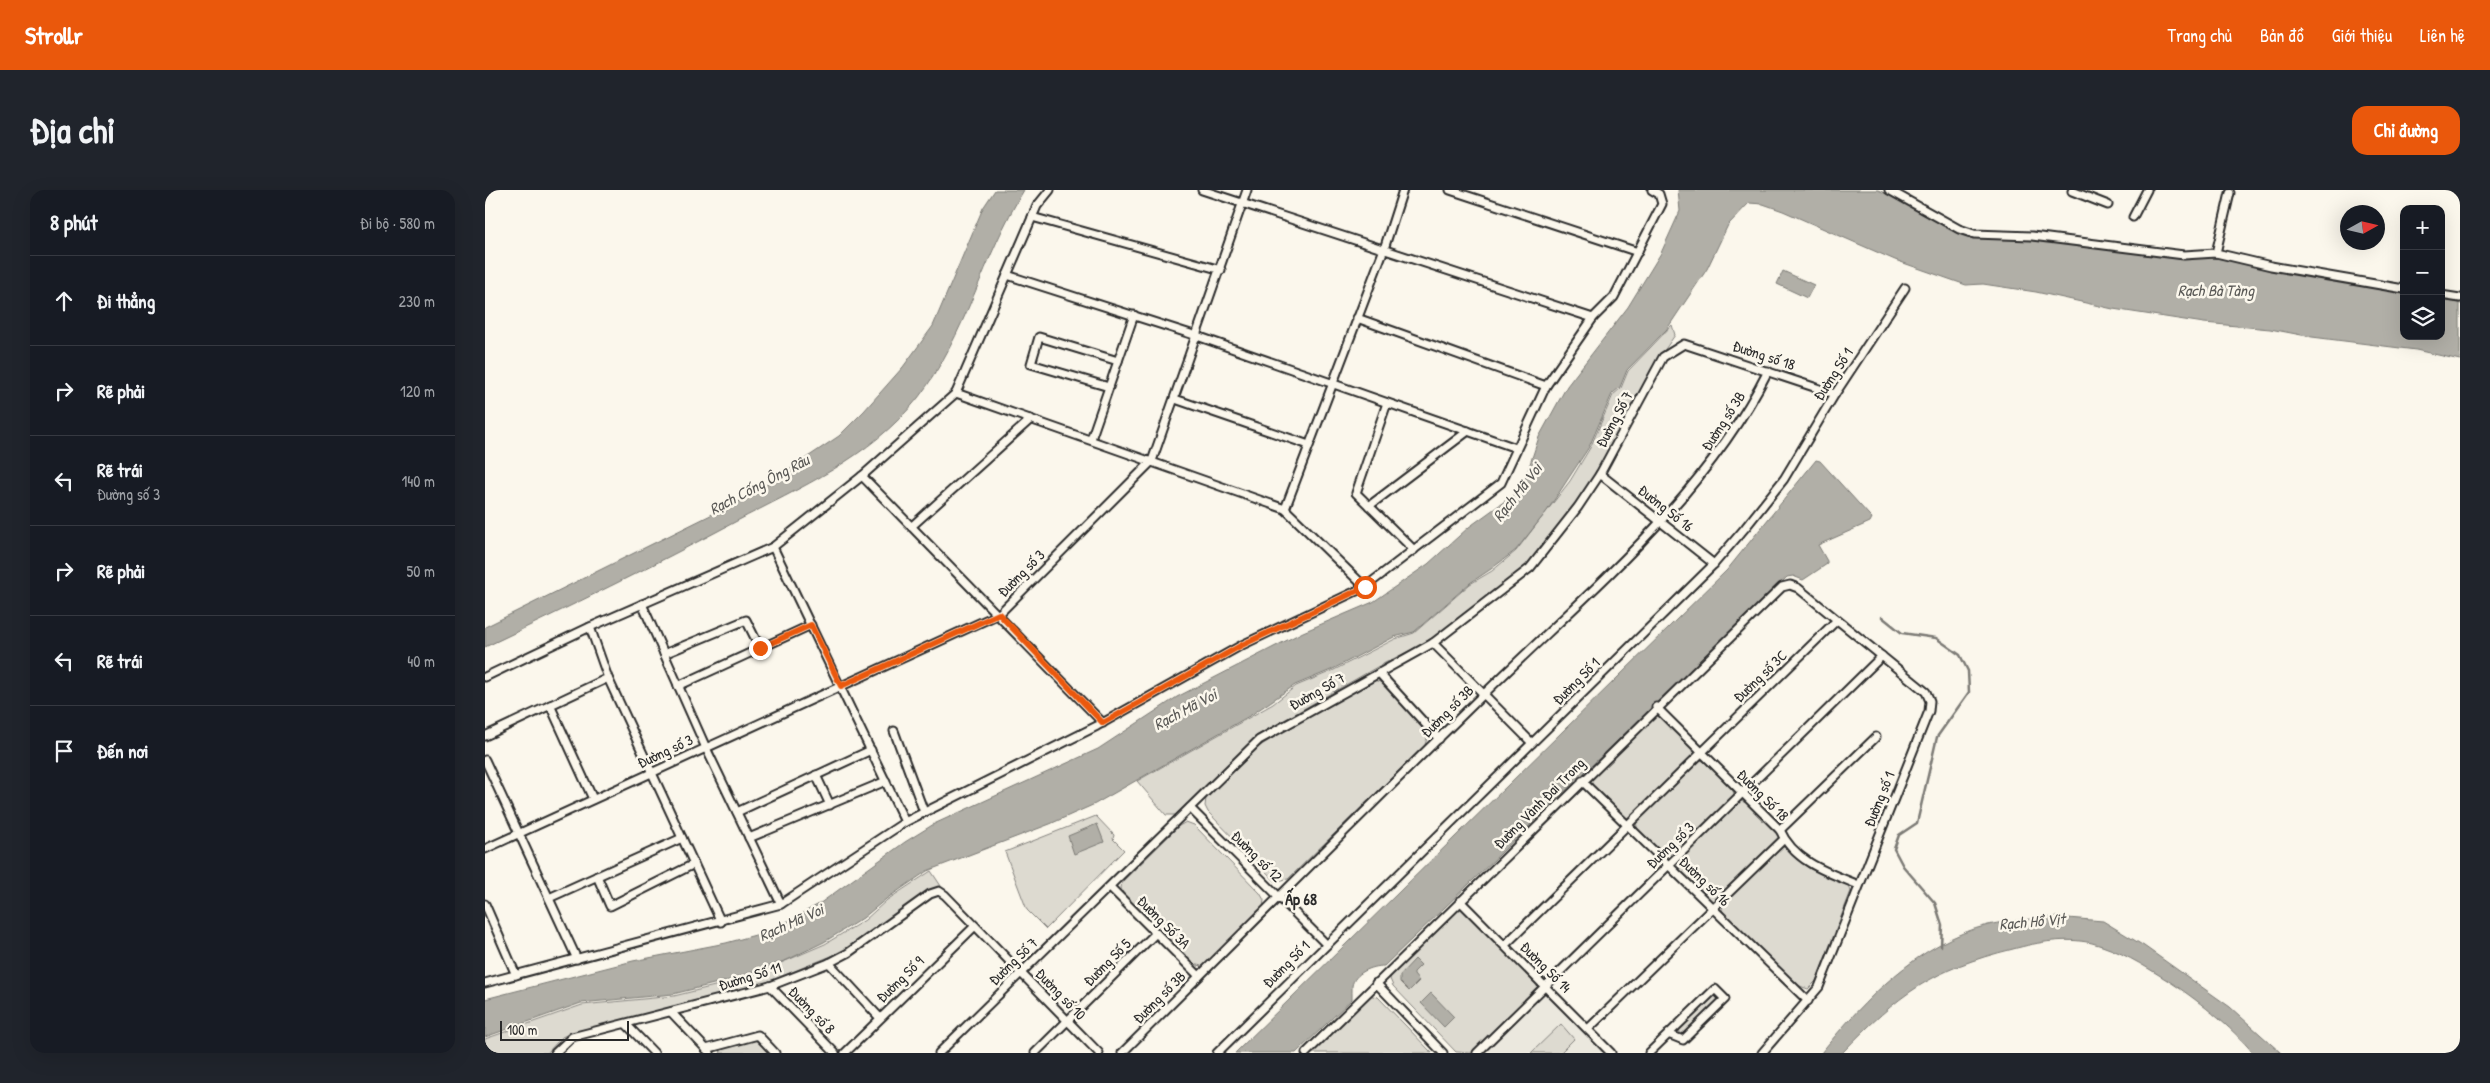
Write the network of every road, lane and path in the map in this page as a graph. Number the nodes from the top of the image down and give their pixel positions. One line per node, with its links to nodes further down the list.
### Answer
1 (1050, 190): 13 (street)
2 (1202, 190): 11 (street)
3 (1247, 190): 11 (street, Đường số 3)
4 (1403, 190): 15 (street)
5 (1450, 190): 16 (street)
6 (1652, 190): 16 (street)
7 (1889, 190): 17 (street)
8 (2073, 191): 12 (street)
9 (2145, 191): 14 (street)
10 (2230, 193): 17 (street)
11 (1243, 204): 15 (street); 18 (street, Đường số 3)
12 (2108, 205)
13 (1032, 217): 18 (street); 19 (street)
14 (2133, 217)
15 (1384, 250): 25 (street); 26 (street)
16 (1639, 252): 26 (street)
17 (2216, 253): 21 (street)
18 (1221, 270): 27 (street, Đường số 3)
19 (1007, 275): 24 (street); 34 (street)
20 (1905, 288): 35 (street, Đường Số 1)
21 (2400, 289)
22 (2445, 296): 23 (street)
23 (2460, 298)
24 (1134, 316): 27 (street); 29 (street)
25 (1357, 318): 31 (street); 32 (street)
26 (1593, 318): 32 (street)
27 (1197, 336): 31 (street); 36 (street, Đường số 3)
28 (1684, 344): 30 (street, Đường số 18); 44 (street, Đường Số 7)
29 (1118, 361): 33 (street); 33 (street)
30 (1768, 371): 35 (street, Đường số 18); 48 (street, Đường số 3B)
31 (1332, 383): 37 (street); 41 (street)
32 (1546, 386): 42 (street)
33 (1109, 387): 40 (street)
34 (956, 393): 38 (street); 45 (street)
35 (1835, 394): 52 (street, Đường Số 1)
36 (1175, 399): 41 (street); 43 (street, Đường số 3)
37 (1387, 403): 39 (street); 46 (street)
38 (1031, 419): 40 (street); 49 (street)
39 (1468, 431): 42 (street); 46 (street)
40 (1091, 440): 43 (street)
41 (1309, 445): 47 (street)
42 (1516, 448): 51 (street)
43 (1152, 461): 47 (street); 56 (street, Đường số 3)
44 (1600, 474): 48 (street, Đường Số 16); 60 (street, Đường Số 7)
45 (862, 476): 49 (street); 50 (street)
46 (1369, 506): 51 (street)
47 (1285, 509): 53 (street)
48 (1662, 521): 52 (street, Đường Số 16); 69 (street, Đường số 3B)
49 (912, 526): 56 (street)
50 (773, 547): 55 (street); 58 (street)
51 (1414, 550): 53 (street)
52 (1714, 564): 77 (street, Đường Số 1)
53 (1365, 587): 72 (street)
54 (1798, 588): 57 (street, Đường số 1); 71 (street, Đường Vành Đai Trong)
55 (642, 604): 59 (street); 62 (street)
56 (999, 614): 68 (street, Đường số 3); 72 (street)
57 (1837, 620): 63 (street, Đường số 1); 80 (street, Đường số 3C)
58 (811, 625): 61 (street); 68 (street)
59 (590, 626): 65 (street); 66 (street)
60 (1433, 643): 64 (street, Đường Số 7); 69 (street)
61 (760, 648): 62 (street); 67 (street)
62 (664, 654): 67 (street)
63 (1882, 656): 86 (street, Đường số 3); 103 (street, Đường số 1)
64 (1379, 673): 76 (street); 89 (street, Đường Số 7)
65 (485, 677)
66 (609, 678): 70 (street); 82 (street)
67 (678, 686): 78 (street)
68 (841, 686): 78 (street, Đường số 3); 79 (street)
69 (1483, 695): 76 (street, Đường số 3B); 77 (street)
70 (551, 705): 74 (street); 87 (street)
71 (1656, 707): 80 (street, Đường Số 18); 85 (street, Đường Vành Đai Trong)
72 (1103, 723): 91 (street)
73 (894, 731): 91 (street)
74 (485, 736)
75 (1876, 737): 94 (street)
76 (1439, 739): 106 (street, Đường số 3B)
77 (1532, 743): 115 (street, Đường Số 1)
78 (706, 748): 82 (street, Đường số 3); 90 (street)
79 (871, 750): 83 (street); 84 (street)
80 (1702, 752): 86 (street, Đường Số 18); 93 (street)
81 (485, 760): 95 (street)
82 (651, 773): 87 (street, Đường số 3); 96 (street)
83 (816, 775): 88 (street); 90 (street)
84 (886, 781): 88 (street); 92 (street)
85 (1582, 781): 93 (street, Đường số 16); 108 (street, Đường Vành Đai Trong)
86 (1742, 793): 94 (street, Đường Số 18); 101 (street, Đường số 3)
87 (593, 799): 95 (street, Đường số 3)
88 (830, 804): 97 (street)
89 (1190, 808): 104 (street, Đường Số 7); 106 (street, Đường số 12)
90 (737, 812): 97 (street)
91 (924, 812): 92 (street)
92 (905, 822): 110 (street)
93 (1628, 825): 101 (street, Đường số 16); 116 (street)
94 (1780, 830): 98 (street, Đường Số 18)
95 (518, 834): 99 (street, Đường số 3); 107 (street)
96 (682, 838): 100 (street); 102 (street)
97 (749, 838): 110 (street)
98 (1784, 839): 103 (street, Đường Số 18); 111 (street)
99 (485, 849)
100 (694, 864): 102 (street); 112 (street)
101 (1669, 865): 111 (street, Đường số 16); 125 (street, Đường số 3)
102 (597, 876): 107 (street)
103 (1859, 885): 126 (street, Đường số 1)
104 (1110, 887): 114 (street, Đường Số 3A); 119 (street, Đường Số 7)
105 (939, 891): 113 (street, Đường số 10); 118 (street, Đường Số 11)
106 (1279, 897): 115 (street, Đường số 12); 121 (street, Đường số 3B)
107 (549, 898): 117 (street)
108 (1460, 901): 116 (street, Đường Số 14); 123 (street, Đường Vành Đai Trong)
109 (485, 904): 120 (street)
110 (781, 904): 112 (street)
111 (1713, 909): 126 (street, Đường số 16); 131 (street)
112 (721, 922): 117 (street)
113 (975, 926): 119 (street, Đường số 10); 128 (street, Đường Số 9)
114 (1156, 933): 121 (street, Đường Số 3A); 129 (street, Đường Số 5)
115 (1326, 944): 143 (street, Đường Số 1)
116 (1505, 945): 125 (street, Đường Số 14)
117 (577, 959): 120 (street)
118 (829, 963): 124 (street, Đường Số 11); 128 (street)
119 (1021, 972): 129 (street, Đường số 10); 139 (street, Đường Số 7)
120 (516, 975): 122 (street)
121 (1199, 976): 142 (street, Đường số 3B)
122 (485, 983)
123 (1376, 984): 144 (street, Đường Vành Đai Trong); 145 (street)
124 (770, 986): 127 (street, Đường Số 11); 137 (street, Đường số 8)
125 (1546, 986): 131 (street, Đường Số 14); 146 (street, Đường số 3)
126 (1808, 1001): 149 (street, Đường số 1)
127 (671, 1012): 130 (street, Đường Số 11); 133 (street)
128 (880, 1018): 138 (street, Đường Số 9)
129 (1068, 1021): 140 (street, Đường Số 5); 141 (street, Đường số 10)
130 (626, 1024): 134 (street, Đường Số 11); 135 (street)
131 (1588, 1029): 147 (street, Đường Số 14)
132 (1668, 1034): 132 (street); 148 (street)
133 (708, 1051): 136 (street)
134 (558, 1052)
135 (654, 1053)
136 (775, 1053)
137 (835, 1053)
138 (845, 1053)
139 (939, 1053)
140 (1035, 1053)
141 (1099, 1053)
142 (1121, 1053)
143 (1217, 1053)
144 (1305, 1053)
145 (1443, 1053)
146 (1477, 1053)
147 (1611, 1053)
148 (1649, 1053)
149 (1762, 1053)

